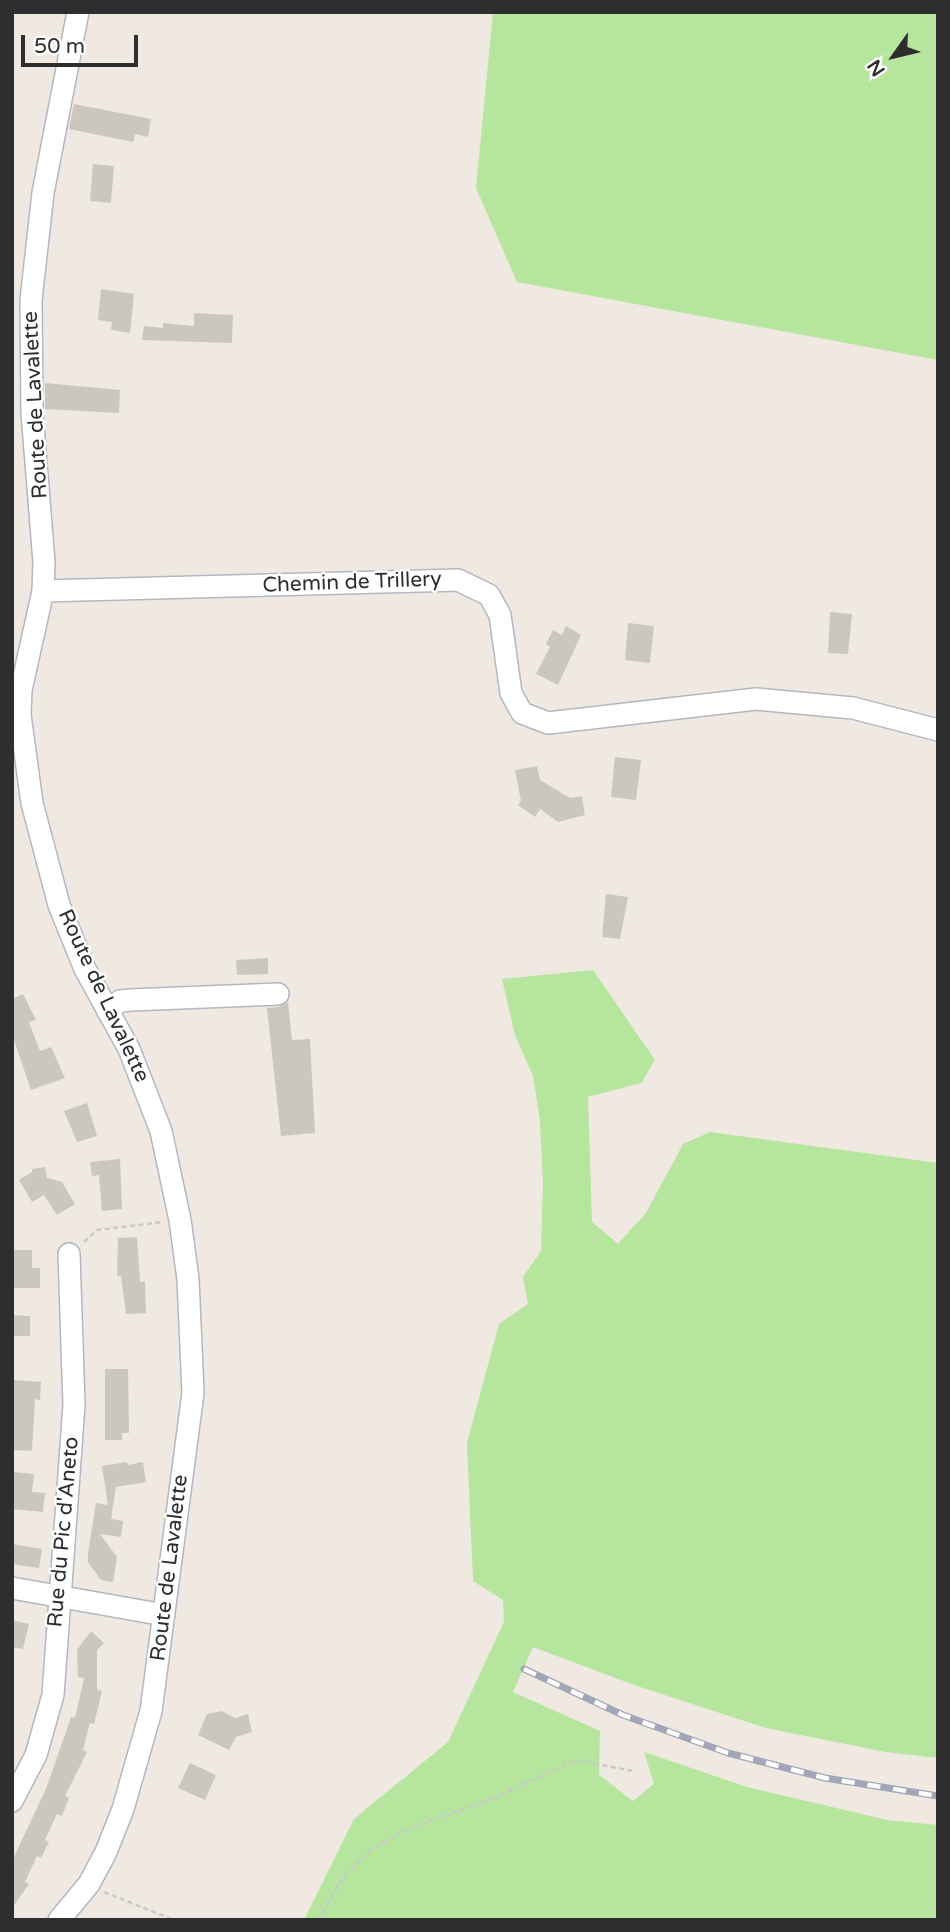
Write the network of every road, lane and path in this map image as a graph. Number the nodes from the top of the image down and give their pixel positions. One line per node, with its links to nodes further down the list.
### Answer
1 (78, 12): 2 (street, Route de Lavalette)
2 (43, 591): 3 (street, Route de Lavalette); 4 (street, Chemin de Trillery)
3 (16, 716): 6 (street, Route de Lavalette)
4 (938, 730)
5 (278, 994): 6 (street)
6 (107, 1010): 7 (street, Route de Lavalette)
7 (180, 1220): 8 (path); 11 (street, Route de Lavalette)
8 (69, 1254): 10 (street, Rue du Pic d'Aneto)
9 (12, 1588): 10 (street)
10 (58, 1595): 11 (street); 13 (street, Rue du Pic d'Aneto)
11 (164, 1615): 15 (street, Route de Lavalette)
12 (633, 1771): 18 (path)
13 (16, 1779): 14 (street, Rue du Pic d'Aneto)
14 (12, 1801)
15 (89, 1884): 16 (street, Route de Lavalette); 17 (path)
16 (59, 1920)
17 (174, 1920)
18 (318, 1920)

